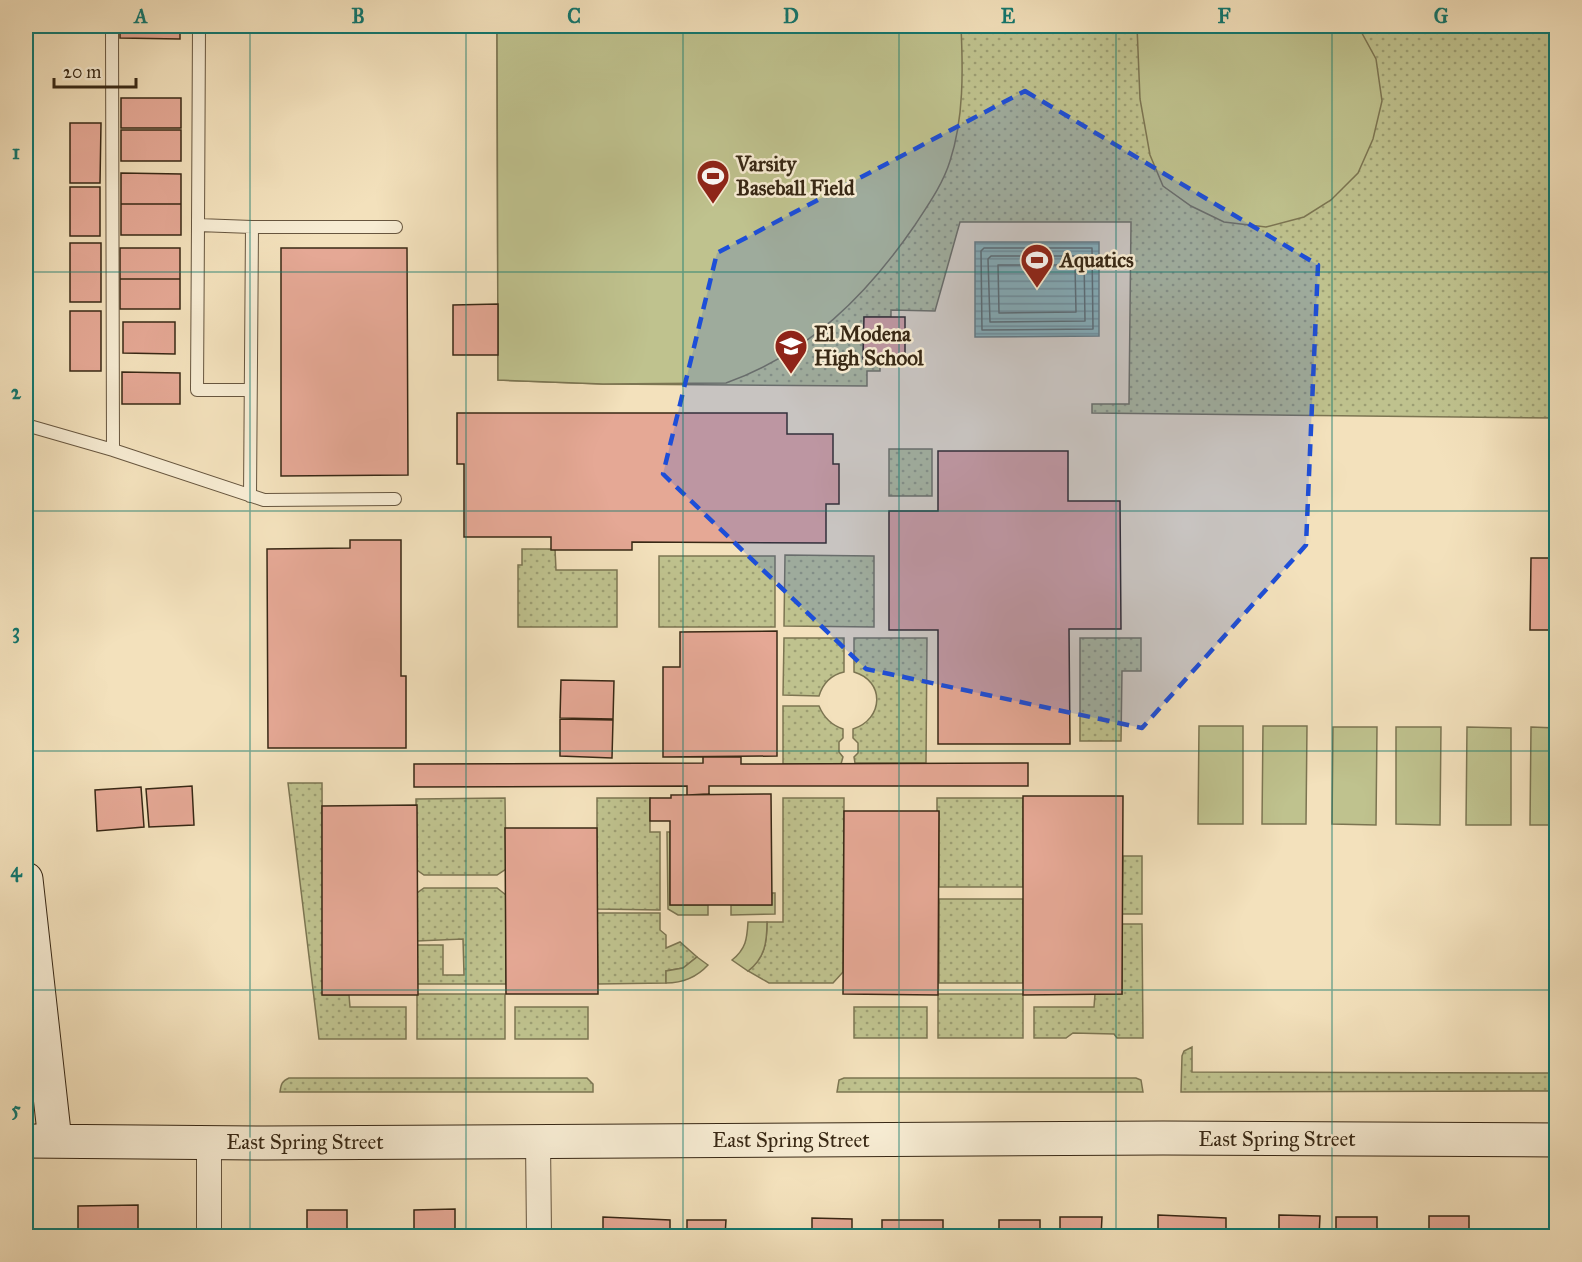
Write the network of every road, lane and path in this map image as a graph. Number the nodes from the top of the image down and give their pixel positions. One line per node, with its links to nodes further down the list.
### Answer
1 (112, 26): 8 (lane)
2 (199, 26): 3 (lane)
3 (198, 225): 4 (lane); 6 (lane)
4 (252, 227): 5 (lane); 6 (lane)
5 (396, 227)
6 (250, 390): 9 (lane)
7 (26, 425): 8 (lane)
8 (113, 450): 9 (lane)
9 (250, 496): 10 (lane)
10 (395, 499)
11 (26, 879): 13 (street)
12 (1557, 1140): 14 (street, East Spring Street)
13 (40, 1141): 15 (street, East Spring Street)
14 (538, 1141): 15 (street, East Spring Street); 17 (street)
15 (209, 1143): 16 (street)
16 (209, 1236)
17 (539, 1236)

